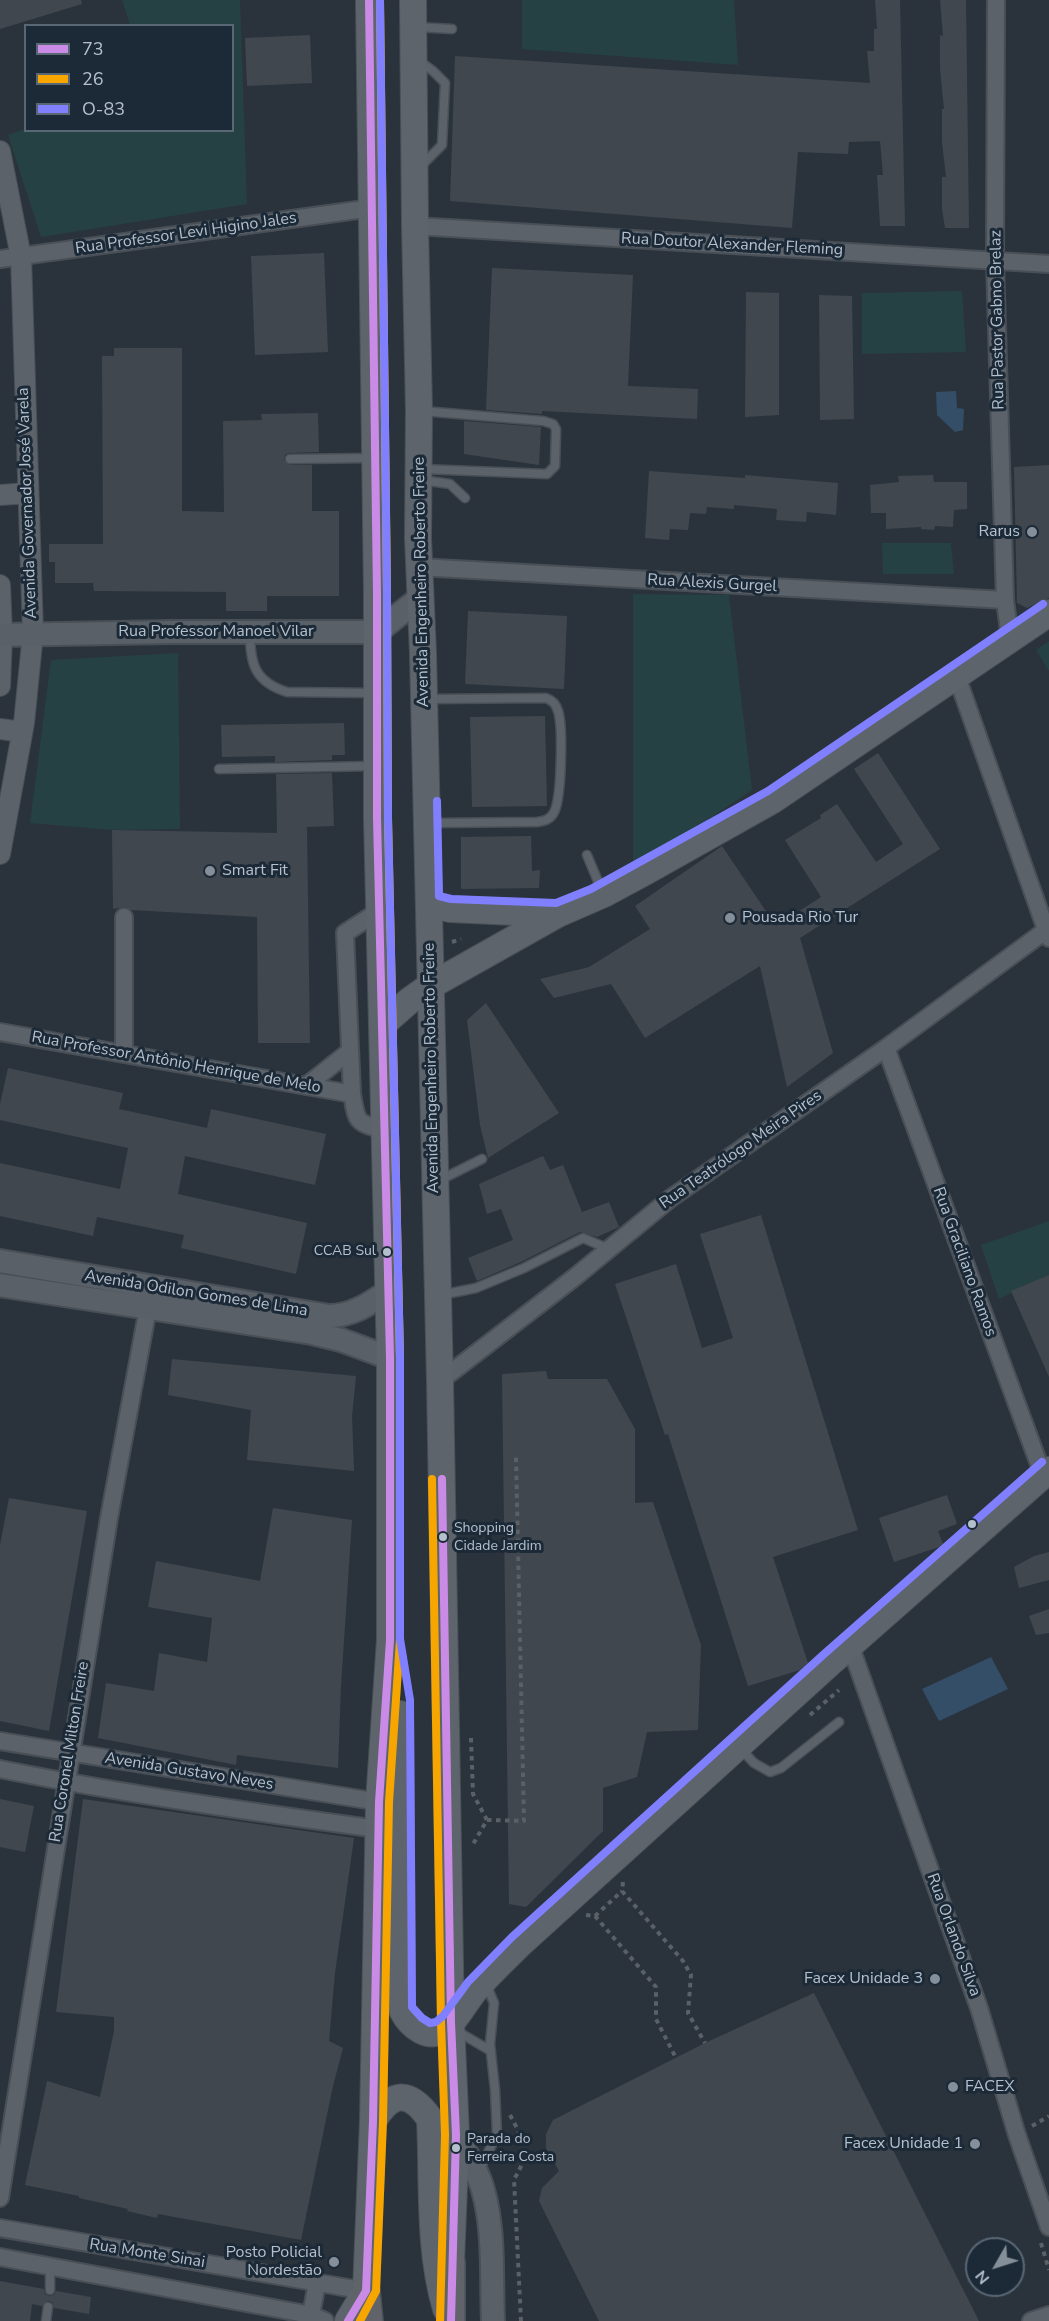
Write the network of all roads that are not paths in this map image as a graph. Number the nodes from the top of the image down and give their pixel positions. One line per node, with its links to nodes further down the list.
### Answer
1 (369, 0): 7 (main road)
2 (413, 0): 4 (main road, Avenida Engenheiro Roberto Freire)
3 (996, 0): 11 (street, Rua Pastor Gabno Brelaz)
4 (413, 27): 5 (lane); 8 (main road, Avenida Engenheiro Roberto Freire)
5 (452, 29)
6 (0, 151): 9 (street, Avenida Governador José Varela)
7 (372, 208): 9 (street, Rua Professor Levi Higino Jales); 14 (main road)
8 (415, 226): 11 (street, Rua Doutor Alexander Fleming); 13 (main road, Avenida Engenheiro Roberto Freire)
9 (21, 257): 10 (street, Rua Professor Levi Higino Jales); 17 (street, Avenida Governador José Varela)
10 (0, 259)
11 (995, 261): 12 (street, Rua Doutor Alexander Fleming); 23 (street, Rua Pastor Gabno Brelaz)
12 (1049, 264)
13 (419, 411): 16 (main road, Avenida Engenheiro Roberto Freire); 16 (lane)
14 (375, 458): 15 (lane); 26 (main road)
15 (290, 459)
16 (419, 474): 19 (lane); 20 (main road, Avenida Engenheiro Roberto Freire)
17 (28, 493): 18 (street); 27 (street, Avenida Governador José Varela)
18 (0, 495)
19 (465, 498)
20 (419, 567): 22 (main road, Avenida Engenheiro Roberto Freire); 23 (street, Rua Alexis Gurgel)
21 (0, 585): 28 (street, Avenida Governador José Varela)
22 (420, 598): 26 (main road); 33 (main road, Avenida Engenheiro Roberto Freire)
23 (1005, 600): 29 (street, Rua Pastor Gabno Brelaz)
24 (1049, 614): 29 (main road)
25 (250, 632): 26 (main road, Rua Professor Manoel Vilar); 27 (main road, Rua Professor Manoel Vilar); 32 (lane)
26 (377, 632): 32 (main road)
27 (33, 633): 28 (main road, Rua Professor Manoel Vilar); 35 (street, Avenida Governador José Varela)
28 (1, 634): 31 (street, Avenida Governador José Varela)
29 (1010, 639): 30 (main road)
30 (957, 677): 41 (main road); 46 (street)
31 (0, 686)
32 (377, 693): 36 (main road)
33 (424, 699): 38 (main road, Avenida Engenheiro Roberto Freire); 38 (lane)
34 (0, 729): 35 (street)
35 (22, 732): 39 (street, Avenida Governador José Varela)
36 (377, 766): 37 (lane); 43 (main road)
37 (219, 769)
38 (427, 823): 42 (main road, Avenida Engenheiro Roberto Freire)
39 (0, 854)
40 (587, 855): 41 (lane)
41 (604, 894): 44 (main road)
42 (429, 904): 44 (main road); 47 (main road, Avenida Engenheiro Roberto Freire)
43 (379, 911): 48 (main road); 51 (street)
44 (558, 914): 47 (main road)
45 (124, 916): 52 (street)
46 (1048, 932): 50 (street, Rua Teatrólogo Meira Pires)
47 (430, 986): 48 (main road); 57 (main road, Avenida Engenheiro Roberto Freire)
48 (383, 1024): 55 (main road)
49 (0, 1032): 52 (street, Rua Professor Antônio Henrique de Melo)
50 (886, 1048): 58 (street, Rua Teatrólogo Meira Pires); 66 (street, Rua Graciliano Ramos)
51 (350, 1051): 53 (street); 54 (street)
52 (124, 1054): 53 (street, Rua Professor Antônio Henrique de Melo)
53 (306, 1086): 54 (street, Rua Professor Antônio Henrique de Melo)
54 (352, 1094): 55 (street)
55 (383, 1130): 61 (main road)
56 (482, 1159): 57 (lane)
57 (435, 1182): 62 (main road, Avenida Engenheiro Roberto Freire)
58 (609, 1249): 62 (lane); 65 (street, Rua Teatrólogo Meira Pires)
59 (0, 1261): 61 (main road, Avenida Odilon Gomes de Lima)
60 (0, 1285): 63 (main road, Avenida Odilon Gomes de Lima)
61 (387, 1292): 64 (main road)
62 (438, 1295): 65 (main road, Avenida Engenheiro Roberto Freire)
63 (148, 1308): 64 (main road, Avenida Odilon Gomes de Lima); 72 (street, Rua Coronel Milton Freire)
64 (390, 1358): 67 (main road)
65 (440, 1381): 80 (main road, Avenida Engenheiro Roberto Freire)
66 (1046, 1473): 68 (main road)
67 (390, 1640): 76 (main road); 80 (main road)
68 (850, 1645): 71 (main road); 86 (street, Rua Orlando Silva)
69 (839, 1722): 71 (lane)
70 (0, 1741): 72 (street, Avenida Gustavo Neves)
71 (739, 1746): 79 (main road)
72 (70, 1753): 74 (street, Avenida Gustavo Neves); 75 (street, Rua Coronel Milton Freire)
73 (0, 1769): 75 (street, Avenida Gustavo Neves)
74 (225, 1778): 76 (street, Avenida Gustavo Neves); 77 (street)
75 (65, 1782): 77 (street, Avenida Gustavo Neves); 85 (street, Rua Coronel Milton Freire)
76 (379, 1802): 78 (main road)
77 (222, 1808): 78 (street, Avenida Gustavo Neves)
78 (378, 1829): 82 (main road)
79 (484, 1980): 80 (main road); 81 (lane)
80 (452, 2025): 81 (lane); 83 (main road, Avenida Engenheiro Roberto Freire)
81 (491, 2051): 84 (lane)
82 (373, 2121): 94 (main road); 101 (main road)
83 (456, 2135): 84 (main road, Avenida Engenheiro Roberto Freire); 90 (main road, Avenida Engenheiro Roberto Freire)
84 (477, 2175): 102 (main road, Avenida Engenheiro Roberto Freire)
85 (0, 2198)
86 (1049, 2227)
87 (0, 2228): 88 (street, Rua Monte Sinai)
88 (66, 2241): 91 (street); 92 (street, Rua Monte Sinai)
89 (0, 2257): 91 (street, Rua Monte Sinai)
90 (451, 2262): 101 (highway)
91 (54, 2266): 93 (lane); 97 (street, Rua Monte Sinai)
92 (317, 2283): 94 (street, Rua Monte Sinai); 97 (street)
93 (50, 2290)
94 (366, 2291): 99 (main road); 100 (highway)
95 (48, 2307): 98 (lane)
96 (1049, 2315): 103 (street)
97 (318, 2318)
98 (46, 2321)
99 (348, 2321)
100 (369, 2321)
101 (450, 2321)
102 (493, 2321)
103 (1031, 2321)

